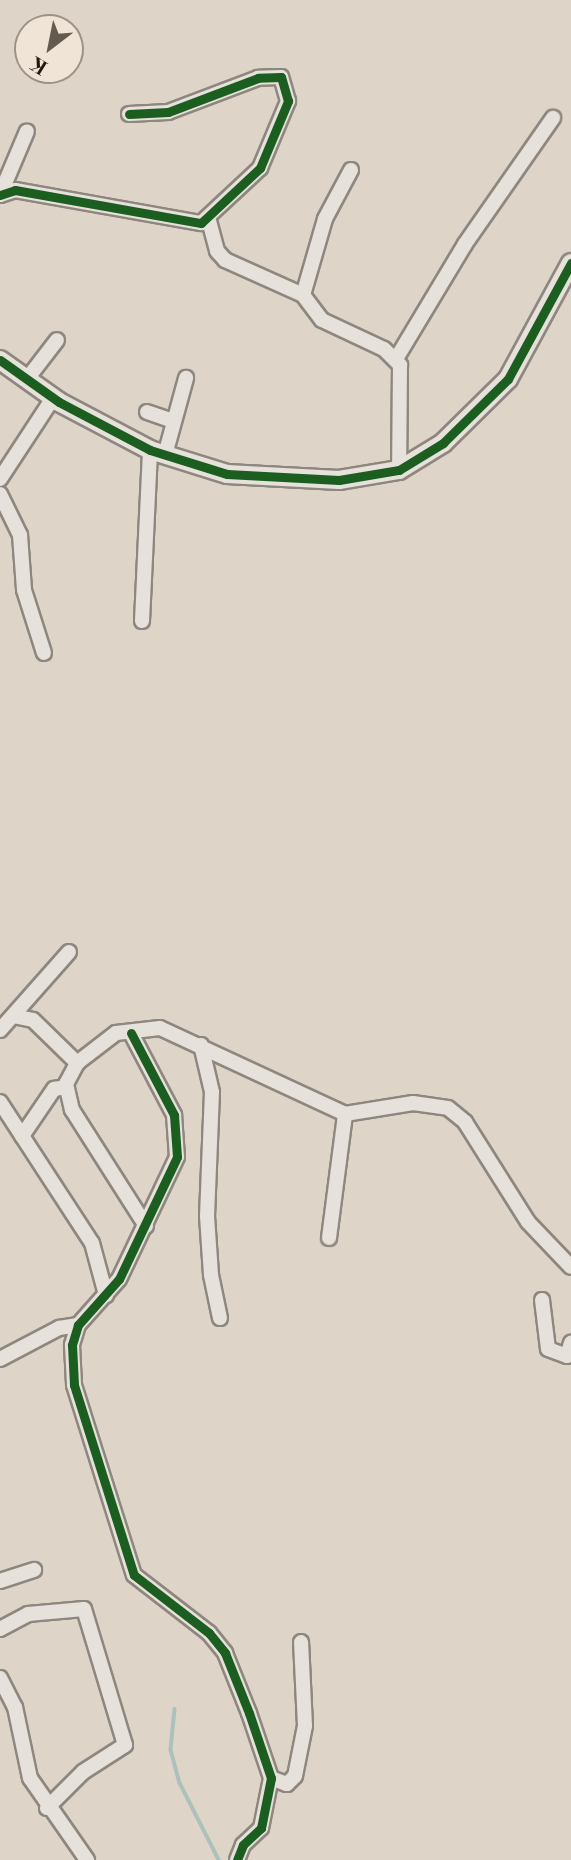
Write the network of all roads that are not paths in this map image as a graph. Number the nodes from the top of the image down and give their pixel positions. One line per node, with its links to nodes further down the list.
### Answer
1 (129, 114): 6 (street)
2 (553, 118): 10 (street)
3 (27, 131): 5 (street)
4 (351, 170): 8 (street)
5 (0, 195): 6 (street)
6 (208, 217): 8 (street)
7 (571, 263): 18 (street)
8 (303, 295): 10 (street)
9 (57, 340): 12 (street)
10 (396, 359): 18 (street)
11 (0, 360): 12 (street)
12 (27, 379): 14 (street)
13 (186, 379): 16 (street)
14 (53, 398): 17 (street); 19 (street)
15 (147, 412): 16 (street)
16 (173, 421): 17 (street)
17 (158, 452): 18 (street); 21 (street)
18 (398, 470)
19 (0, 479)
20 (0, 494): 22 (street)
21 (142, 621)
22 (44, 653)
23 (69, 952): 24 (street)
24 (13, 1016): 25 (street); 28 (street)
25 (0, 1030)
26 (131, 1033): 27 (street); 28 (street); 33 (street)
27 (201, 1045): 31 (street); 38 (street)
28 (77, 1063): 29 (street)
29 (66, 1087): 32 (street); 33 (street)
30 (0, 1102): 32 (street)
31 (345, 1114): 34 (street); 35 (street)
32 (22, 1136): 36 (street)
33 (146, 1226): 36 (street)
34 (329, 1238)
35 (571, 1267)
36 (106, 1295): 39 (street)
37 (542, 1300): 40 (street)
38 (220, 1318)
39 (78, 1325): 41 (street); 47 (street)
40 (571, 1343)
41 (0, 1360)
42 (34, 1570): 43 (street)
43 (0, 1581)
44 (0, 1629): 48 (street)
45 (300, 1642): 47 (street)
46 (2, 1685): 48 (street)
47 (271, 1779): 50 (street)
48 (47, 1808): 49 (street)
49 (87, 1860)
50 (236, 1860)

